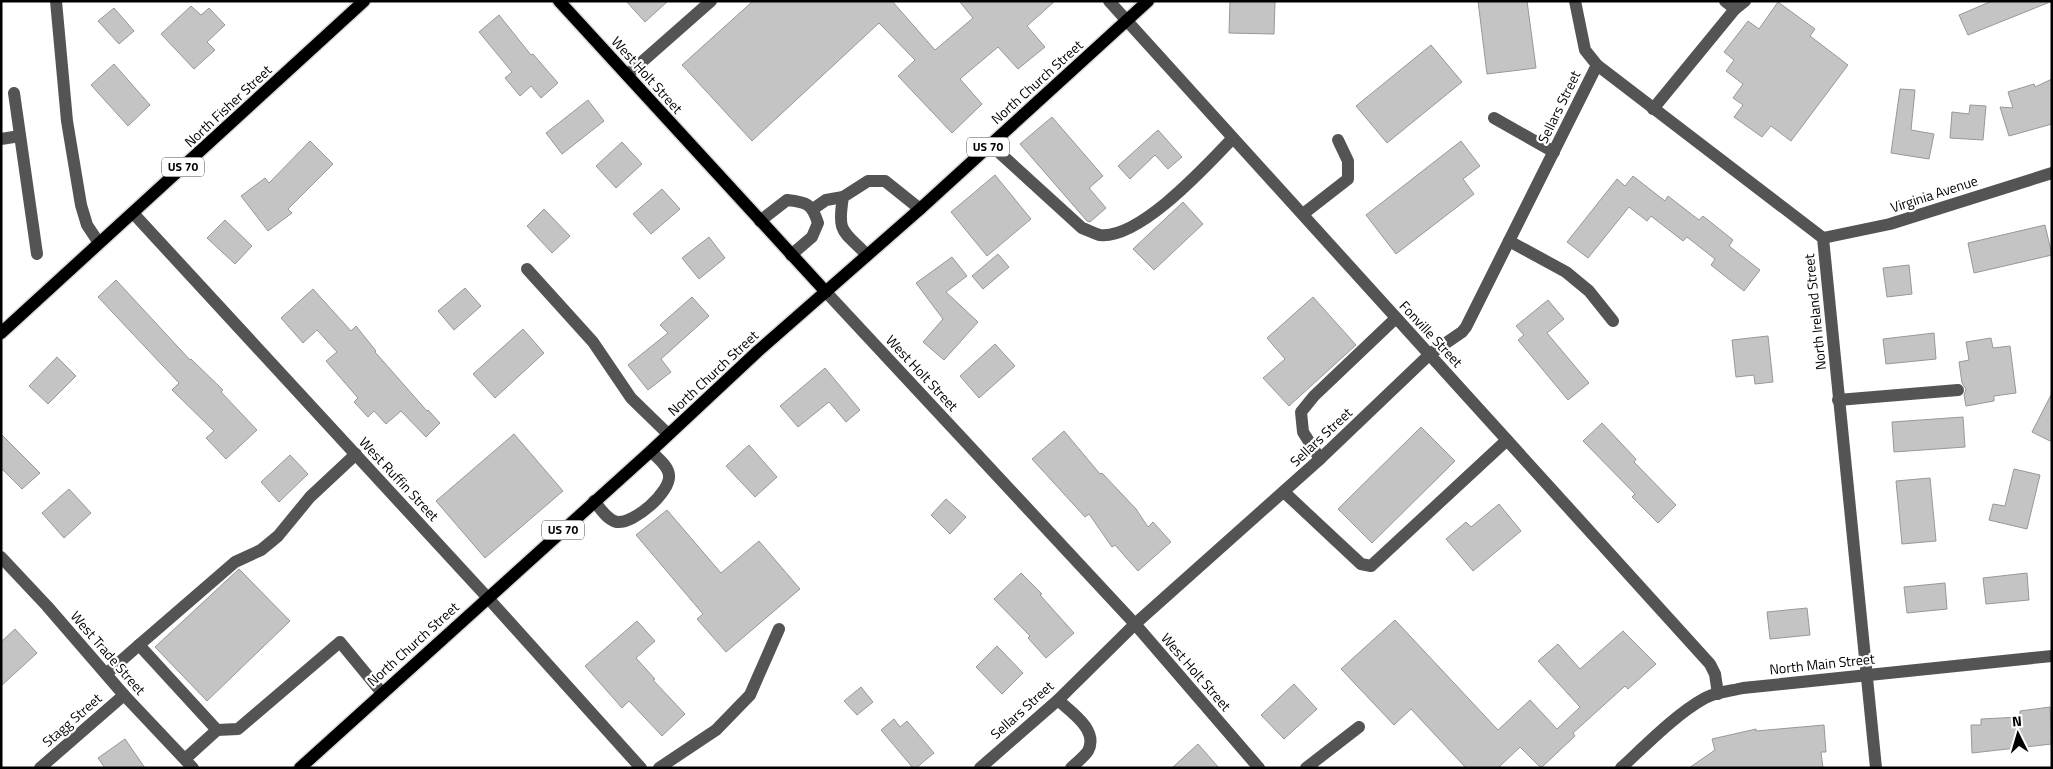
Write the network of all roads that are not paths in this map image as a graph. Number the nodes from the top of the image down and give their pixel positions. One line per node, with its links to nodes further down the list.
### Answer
1 (56, 1): 30 (street)
2 (364, 1): 25 (main road, North Fisher Street / US 70)
3 (559, 1): 11 (main road, West Holt Street)
4 (711, 1): 11 (street)
5 (1109, 1): 9 (street, Fonville Street)
6 (1148, 1): 9 (main road, North Church Street / US 70)
7 (1575, 1): 10 (street, North Ireland Street)
8 (1735, 4): 13 (street)
9 (1127, 21): 17 (street, Fonville Street); 19 (main road, North Church Street / US 70)
10 (1597, 65): 13 (street, North Ireland Street); 20 (street, Sellars Street)
11 (628, 75): 27 (main road, West Holt Street)
12 (14, 93): 15 (street)
13 (1653, 109): 28 (street, North Ireland Street)
14 (1494, 118): 20 (street)
15 (20, 136): 16 (street); 31 (street)
16 (1, 139)
17 (1232, 139): 19 (street); 26 (street, Fonville Street)
18 (1338, 140): 26 (street)
19 (991, 145): 23 (main road, North Church Street / US 70)
20 (1554, 152): 29 (street, Sellars Street)
21 (2052, 172): 28 (street, Virginia Avenue)
22 (843, 197): 23 (street); 24 (street); 33 (street)
23 (920, 208): 33 (main road, North Church Street / US 70)
24 (813, 209): 27 (street); 32 (street)
25 (134, 212): 30 (main road, North Fisher Street / US 70); 45 (street, West Ruffin Street)
26 (1303, 214): 36 (street, Fonville Street)
27 (760, 221): 32 (main road, West Holt Street)
28 (1823, 238): 41 (street, North Ireland Street)
29 (1509, 241): 37 (street); 39 (street, Sellars Street)
30 (100, 243): 38 (main road, North Fisher Street / US 70)
31 (37, 254)
32 (790, 255): 35 (main road, West Holt Street)
33 (867, 256): 35 (main road, North Church Street / US 70)
34 (527, 269): 42 (street)
35 (826, 292): 42 (main road, North Church Street / US 70); 51 (street, West Holt Street)
36 (1396, 318): 39 (street, Fonville Street); 46 (street)
37 (1614, 321)
38 (1, 333)
39 (1430, 354): 43 (street, Fonville Street); 46 (street, Sellars Street)
40 (1958, 390): 41 (street)
41 (1838, 400): 56 (street, North Ireland Street)
42 (668, 434): 44 (main road, North Church Street / US 70)
43 (1508, 440): 47 (street); 58 (street, Fonville Street)
44 (651, 451): 48 (main road, North Church Street / US 70); 48 (street)
45 (356, 454): 50 (street, West Ruffin Street); 53 (street)
46 (1320, 459): 47 (street, Sellars Street)
47 (1284, 492): 51 (street, Sellars Street)
48 (594, 501): 50 (main road, North Church Street / US 70)
49 (1, 557): 55 (street, West Trade Street)
50 (487, 597): 57 (main road, North Church Street / US 70); 66 (street, West Ruffin Street)
51 (1135, 624): 60 (street, Sellars Street); 70 (street, West Holt Street)
52 (779, 629): 67 (street)
53 (138, 645): 55 (street); 62 (street)
54 (2052, 656): 56 (street, North Main Street)
55 (106, 674): 59 (street, West Trade Street)
56 (1866, 674): 58 (street, North Main Street); 73 (street, North Ireland Street)
57 (382, 693): 62 (street); 65 (main road, North Church Street / US 70)
58 (1718, 694): 72 (street, North Main Street)
59 (124, 695): 63 (street, West Trade Street); 64 (street, Stagg Street)
60 (1058, 700): 68 (street, Sellars Street); 69 (street)
61 (1360, 727): 71 (street)
62 (217, 730): 63 (street)
63 (189, 763)
64 (40, 768)
65 (300, 768)
66 (641, 768)
67 (659, 768)
68 (980, 768)
69 (1071, 768)
70 (1259, 768)
71 (1306, 768)
72 (1622, 768)
73 (1876, 768)

